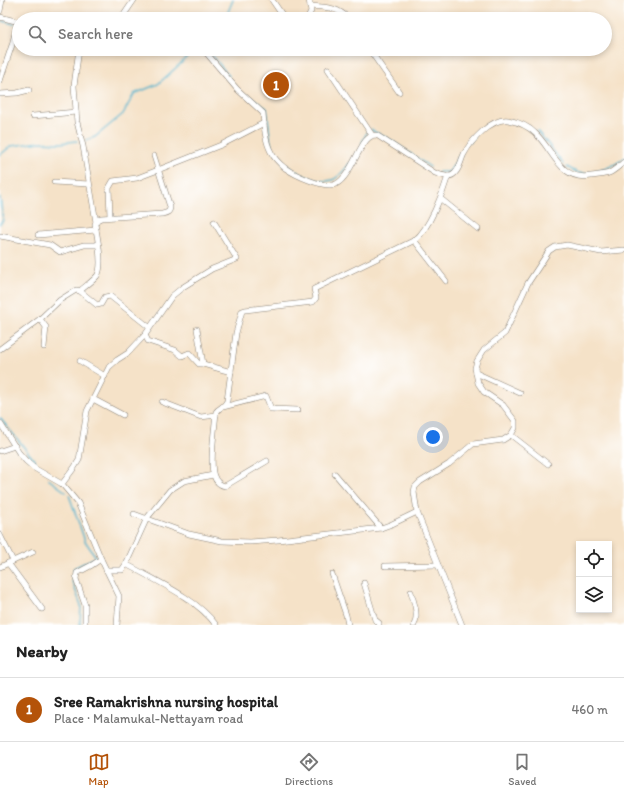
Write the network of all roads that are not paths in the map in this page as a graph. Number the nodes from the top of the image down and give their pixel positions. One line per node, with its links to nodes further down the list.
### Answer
1 (2, 0): 6 (street)
2 (134, 0): 7 (street)
3 (272, 0): 8 (street)
4 (309, 0): 5 (street)
5 (310, 6): 9 (street); 10 (street)
6 (0, 11)
7 (126, 12)
8 (280, 12)
9 (310, 12)
10 (342, 12)
11 (0, 18): 12 (street)
12 (12, 21)
13 (12, 45): 18 (street)
14 (77, 56): 22 (street)
15 (209, 56): 24 (street)
16 (374, 56): 20 (street)
17 (328, 69): 25 (street)
18 (0, 81)
19 (28, 90): 21 (street)
20 (399, 92)
21 (0, 94)
22 (76, 112): 23 (street); 31 (street)
23 (33, 116)
24 (264, 123): 25 (street); 28 (street)
25 (372, 135): 29 (street)
26 (154, 156): 28 (street)
27 (624, 162): 29 (street)
28 (158, 170): 33 (street); 33 (street)
29 (448, 176): 32 (street)
30 (54, 182): 31 (street)
31 (89, 184): 34 (street)
32 (441, 199): 36 (street); 40 (street)
33 (110, 217): 34 (street)
34 (96, 222): 37 (street)
35 (214, 222): 46 (street)
36 (478, 229)
37 (96, 230): 38 (street); 41 (street)
38 (38, 235)
39 (0, 236): 41 (street)
40 (414, 240): 43 (street); 53 (street)
41 (98, 245): 44 (street)
42 (624, 250): 54 (street)
43 (446, 281)
44 (80, 291): 45 (street); 46 (street)
45 (40, 319): 49 (street); 50 (street)
46 (149, 327): 48 (street)
47 (196, 329): 52 (street)
48 (145, 335): 52 (street); 55 (street)
49 (44, 346)
50 (0, 349)
51 (80, 361): 55 (street)
52 (203, 364): 53 (street)
53 (231, 372): 59 (street)
54 (476, 373): 56 (street); 64 (street)
55 (105, 376): 57 (street)
56 (520, 393)
57 (93, 399): 61 (street); 71 (street)
58 (162, 402): 62 (street)
59 (223, 407): 60 (street); 62 (street)
60 (298, 410)
61 (123, 415)
62 (216, 415): 70 (street)
63 (0, 423): 65 (street)
64 (511, 435): 68 (street); 72 (street)
65 (15, 446): 66 (street); 71 (street)
66 (0, 451)
67 (267, 461): 70 (street)
68 (548, 464)
69 (335, 474): 75 (street)
70 (213, 475): 74 (street)
71 (62, 484): 78 (street)
72 (417, 512): 75 (street); 81 (street)
73 (134, 514): 74 (street)
74 (147, 518): 75 (street); 80 (street)
75 (381, 528)
76 (0, 534): 79 (street)
77 (33, 552): 79 (street)
78 (101, 559): 84 (street); 89 (street)
79 (10, 562): 83 (street); 88 (street)
80 (126, 564): 84 (street); 91 (street)
81 (438, 565): 82 (street); 95 (street)
82 (385, 566)
83 (0, 567)
84 (106, 570): 90 (street)
85 (332, 574): 92 (street)
86 (364, 583): 93 (street)
87 (411, 592): 94 (street)
88 (42, 609)
89 (85, 625)
90 (117, 625)
91 (216, 625)
92 (348, 625)
93 (379, 625)
94 (414, 625)
95 (462, 625)

